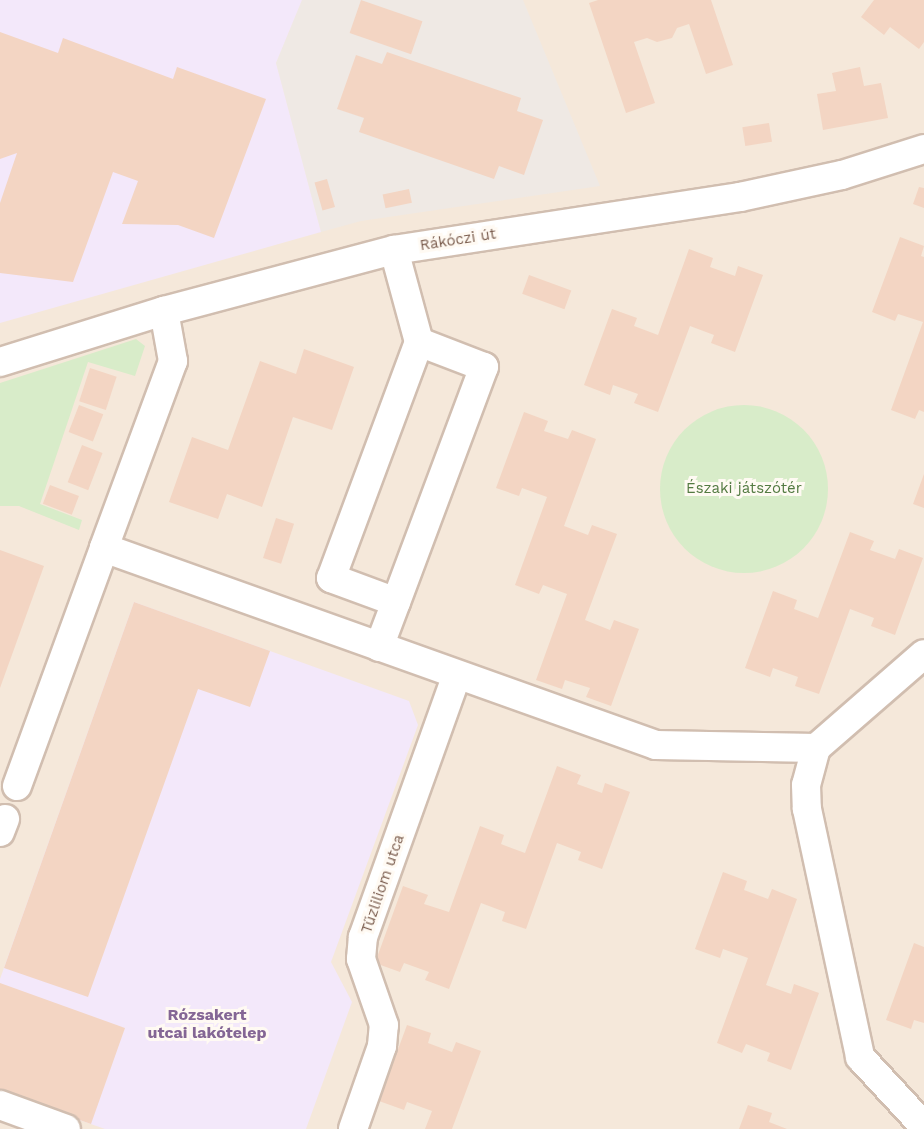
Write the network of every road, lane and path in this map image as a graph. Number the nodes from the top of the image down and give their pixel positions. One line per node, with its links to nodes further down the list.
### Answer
1 (924, 149): 2 (street, Rákóczi út)
2 (394, 250): 3 (street, Rákóczi út); 4 (street)
3 (164, 311): 5 (street, Rákóczi út); 6 (street)
4 (419, 342): 7 (street); 7 (street)
5 (0, 362)
6 (104, 548): 8 (street); 12 (street)
7 (396, 602): 8 (street)
8 (380, 647): 10 (street)
9 (924, 654): 11 (street)
10 (457, 675): 11 (street); 16 (street, Tűzliliom utca)
11 (816, 748): 14 (street)
12 (17, 786)
13 (0, 1105): 15 (street)
14 (924, 1126)
15 (66, 1129)
16 (353, 1129)

